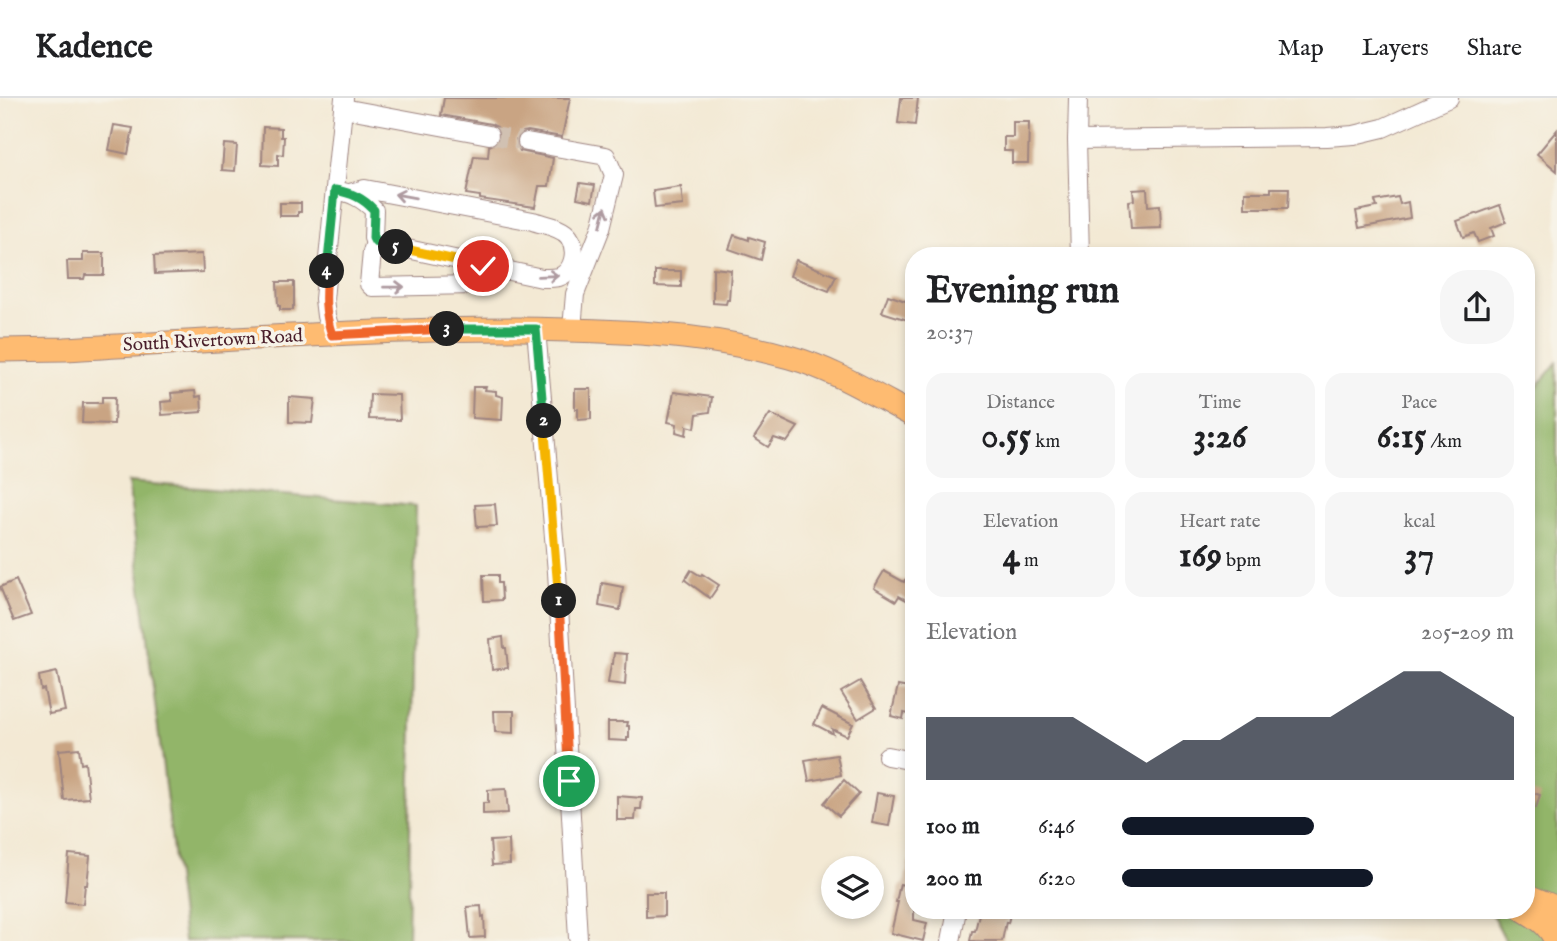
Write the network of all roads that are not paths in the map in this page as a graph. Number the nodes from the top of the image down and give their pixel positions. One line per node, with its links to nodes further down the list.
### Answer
1 (1078, 98): 5 (street)
2 (1449, 98): 5 (street)
3 (344, 103): 4 (street); 7 (street)
4 (489, 135)
5 (1077, 140): 9 (street)
6 (527, 142): 12 (street, one-way to 6)
7 (343, 191): 8 (street); 10 (street, one-way to 7); 13 (street)
8 (375, 242): 10 (street); 10 (street, one-way to 10)
9 (1080, 247)
10 (483, 266)
11 (536, 329): 12 (main road, South Rivertown Road); 13 (main road, South Rivertown Road); 22 (street)
12 (572, 329): 15 (main road, South Rivertown Road)
13 (332, 335): 14 (main road, South Rivertown Road)
14 (0, 350)
15 (905, 411)
16 (887, 756): 17 (street)
17 (905, 759)
18 (1535, 899): 19 (main road)
19 (1557, 908)
20 (1535, 916): 24 (main road)
21 (955, 919): 23 (street)
22 (578, 938)
23 (951, 941)
24 (1556, 941)

